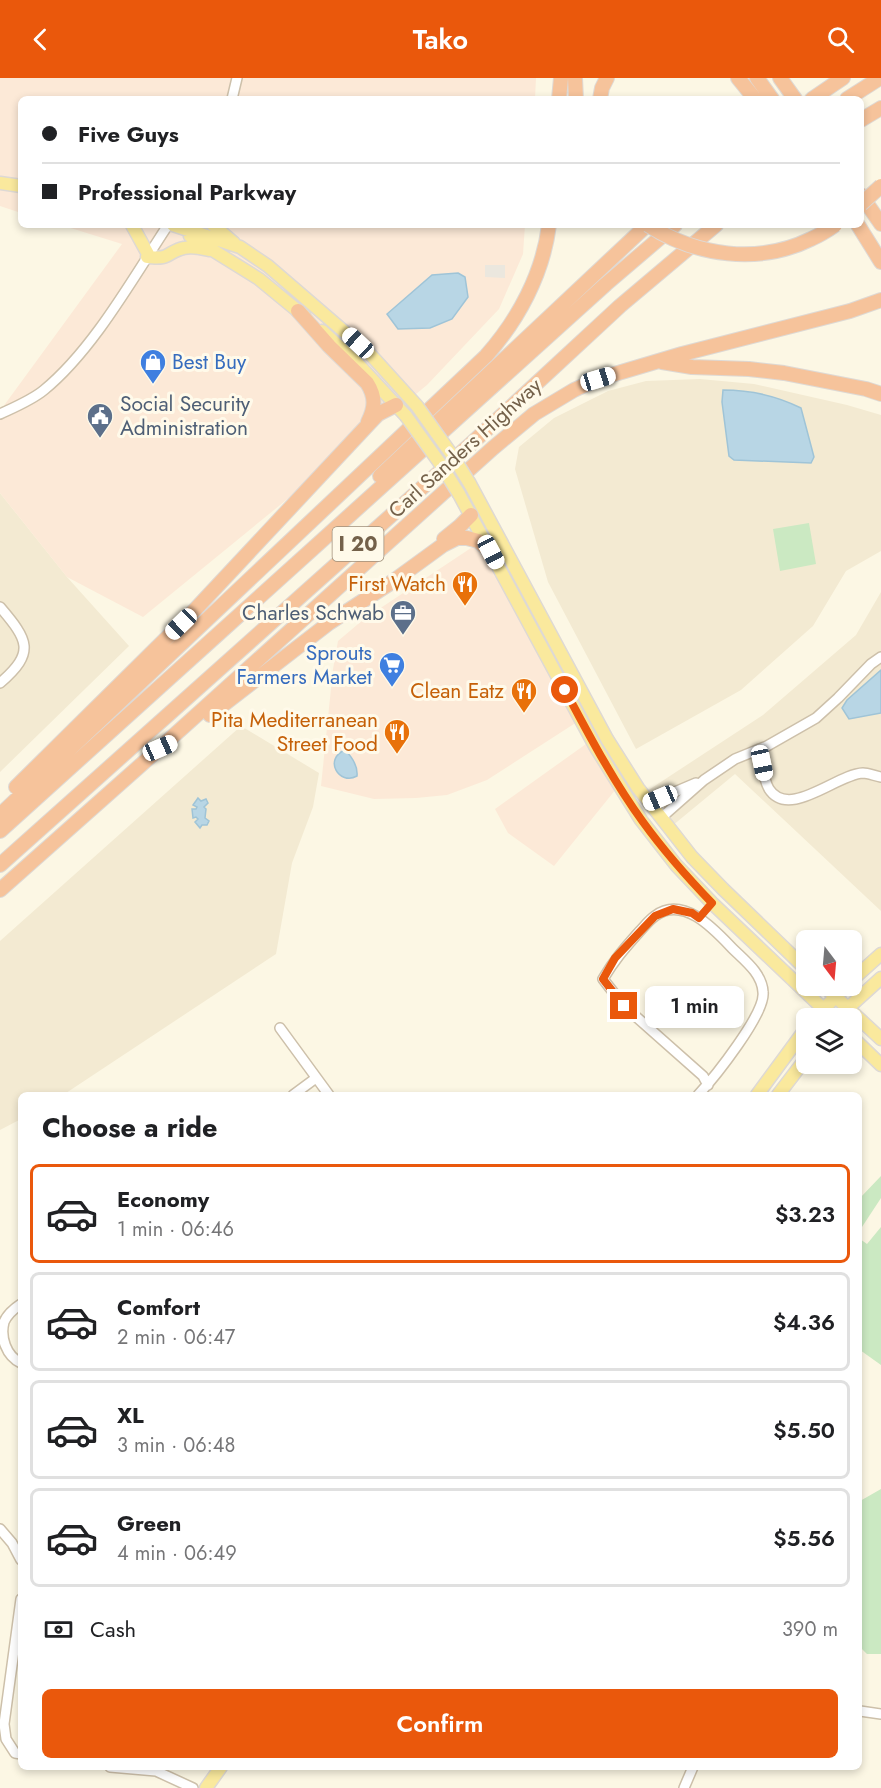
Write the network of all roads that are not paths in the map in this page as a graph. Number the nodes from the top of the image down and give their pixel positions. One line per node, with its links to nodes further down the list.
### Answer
1 (237, 78): 10 (street)
2 (561, 78): 11 (highway)
3 (575, 78): 12 (highway)
4 (607, 78): 13 (highway)
5 (738, 78): 14 (highway)
6 (757, 78): 15 (highway)
7 (780, 78): 16 (highway)
8 (843, 78): 17 (highway)
9 (880, 78): 18 (highway)
10 (233, 96)
11 (559, 96)
12 (576, 96)
13 (601, 96)
14 (753, 96)
15 (769, 96)
16 (793, 96)
17 (816, 96)
18 (852, 96)
19 (881, 108): 20 (highway)
20 (864, 118)
21 (0, 183): 22 (main road)
22 (18, 186)
23 (881, 186): 25 (highway, bridge)
24 (864, 199): 26 (highway)
25 (864, 201)
26 (881, 224)
27 (133, 228): 43 (main road)
28 (169, 228): 43 (street)
29 (176, 228): 42 (main road)
30 (180, 228): 41 (main road)
31 (217, 228): 41 (main road)
32 (548, 228): 69 (highway)
33 (645, 228): 55 (highway)
34 (652, 228): 37 (highway, bridge)
35 (672, 228): 55 (highway, Carl Sanders Highway / I 20)
36 (712, 228): 72 (highway, Carl Sanders Highway / I 20)
37 (830, 228)
38 (855, 228): 40 (highway)
39 (860, 228): 40 (highway)
40 (866, 240): 44 (highway)
41 (240, 247): 50 (main road)
42 (215, 252): 43 (main road); 46 (main road)
43 (147, 256): 51 (street)
44 (881, 262)
45 (875, 303): 47 (highway)
46 (298, 311): 49 (main road); 52 (highway)
47 (657, 361): 48 (highway); 63 (highway)
48 (881, 394)
49 (396, 405): 50 (main road); 52 (highway); 54 (main road, bridge)
50 (416, 405): 53 (main road, bridge)
51 (0, 414)
52 (366, 427): 67 (highway)
53 (480, 501): 54 (main road); 61 (main road)
54 (471, 515): 56 (main road); 57 (highway)
55 (314, 548): 71 (highway, Carl Sanders Highway / I 20)
56 (491, 552): 57 (highway); 62 (main road)
57 (376, 592): 63 (highway)
58 (0, 607): 60 (street)
59 (881, 657): 64 (street)
60 (0, 683)
61 (596, 717): 62 (main road); 68 (main road)
62 (582, 722): 74 (main road)
63 (160, 748): 73 (highway)
64 (759, 749): 65 (street); 66 (street)
65 (881, 777)
66 (704, 780): 68 (street); 70 (street)
67 (0, 803)
68 (649, 803): 70 (main road)
69 (0, 815)
70 (661, 818): 77 (main road)
71 (0, 831)
72 (0, 865)
73 (0, 890)
74 (712, 903): 75 (street); 81 (main road)
75 (699, 918): 92 (street); 92 (street)
76 (881, 954): 78 (main road)
77 (796, 959)
78 (862, 971)
79 (881, 978): 83 (main road)
80 (835, 996): 82 (main road); 83 (main road)
81 (813, 1008)
82 (824, 1008)
83 (849, 1008)
84 (862, 1021): 86 (main road)
85 (280, 1028): 91 (street)
86 (881, 1039)
87 (796, 1042): 96 (main road)
88 (862, 1047): 89 (main road)
89 (881, 1065)
90 (796, 1071): 97 (main road)
91 (316, 1078): 93 (street); 94 (street)
92 (708, 1085): 95 (street)
93 (297, 1092)
94 (327, 1092)
95 (701, 1092)
96 (759, 1092)
97 (780, 1092)
98 (18, 1307): 99 (street)
99 (18, 1360)
100 (0, 1529): 101 (street)
101 (18, 1554)
102 (18, 1618): 105 (street)
103 (862, 1711): 104 (street)
104 (881, 1714)
105 (18, 1754)
106 (144, 1770): 109 (street)
107 (219, 1770): 110 (main road)
108 (692, 1770): 111 (street)
109 (193, 1788)
110 (206, 1788)
111 (684, 1788)

